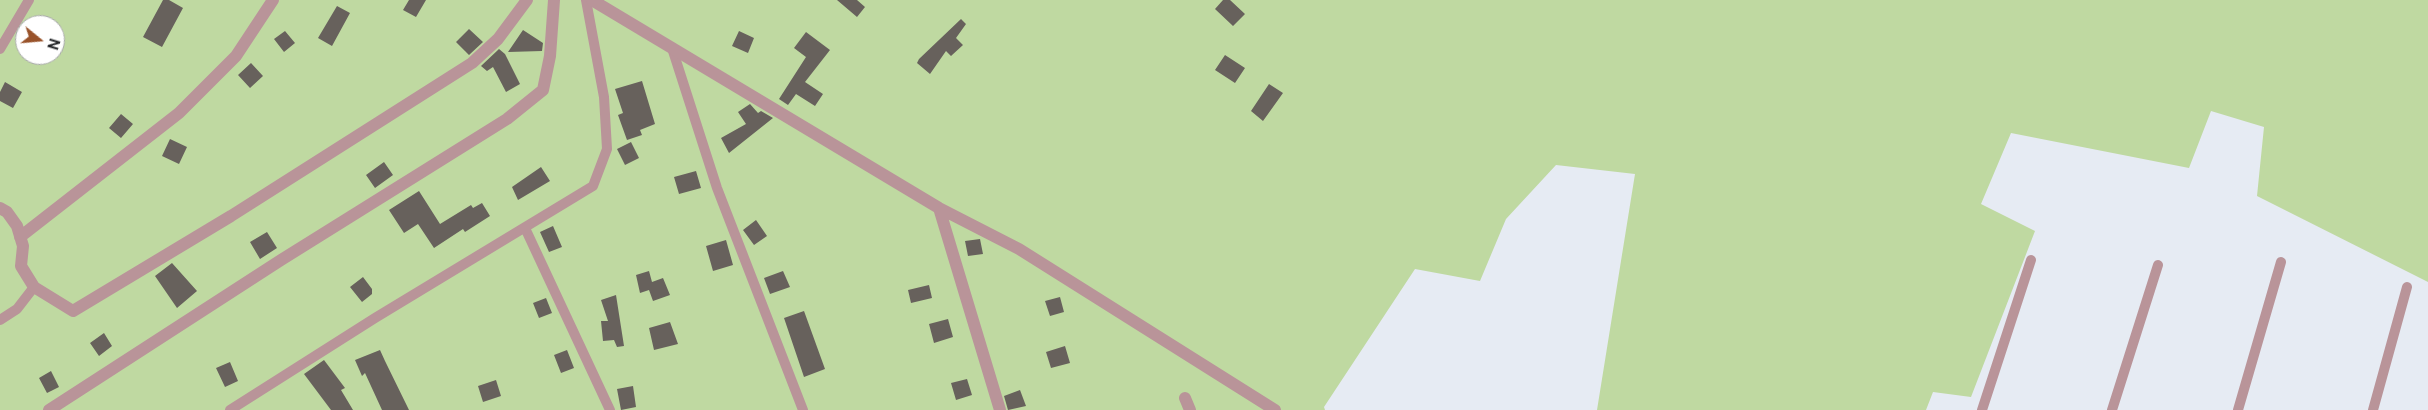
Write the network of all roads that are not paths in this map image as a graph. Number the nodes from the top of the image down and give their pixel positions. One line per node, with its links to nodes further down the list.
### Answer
1 (29, 0): 8 (lane)
2 (273, 0): 12 (street)
3 (527, 0): 16 (street)
4 (554, 0): 20 (street)
5 (586, 0): 11 (lane)
6 (592, 0): 7 (street)
7 (672, 48): 10 (street); 23 (lane)
8 (0, 49)
9 (0, 208): 12 (street)
10 (939, 208): 24 (street); 26 (street)
11 (525, 228): 21 (lane); 22 (lane)
12 (20, 237): 16 (street)
13 (2031, 260): 27 (lane)
14 (2281, 262): 29 (lane)
15 (2158, 265): 28 (lane)
16 (34, 287): 18 (lane)
17 (2407, 287): 30 (lane)
18 (0, 320)
19 (1185, 398): 25 (street)
20 (49, 410)
21 (230, 410)
22 (610, 410)
23 (803, 410)
24 (1000, 410)
25 (1190, 410)
26 (1275, 410)
27 (1982, 410)
28 (2112, 410)
29 (2238, 410)
30 (2373, 410)

